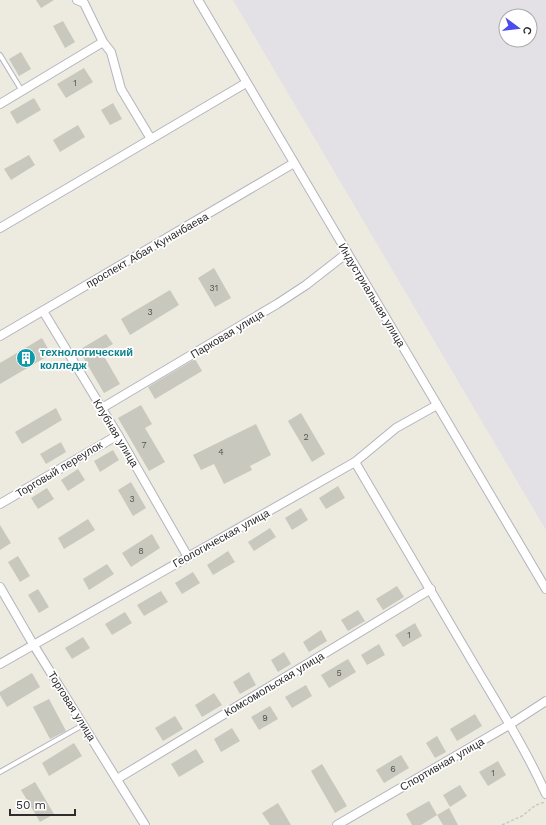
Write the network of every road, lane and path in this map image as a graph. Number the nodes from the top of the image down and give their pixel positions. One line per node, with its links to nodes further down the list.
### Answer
1 (77, 0): 3 (street)
2 (198, 0): 5 (street, Индустриальная улица)
3 (103, 42): 6 (street); 8 (street)
4 (0, 55): 6 (lane)
5 (246, 83): 8 (street); 9 (street, Индустриальная улица)
6 (22, 91): 7 (street)
7 (0, 104)
8 (151, 139): 10 (street)
9 (294, 163): 11 (street, Индустриальная улица); 12 (street, проспект Абая Кунанбаева)
10 (0, 228)
11 (347, 253): 14 (street, Индустриальная улица); 15 (street, Парковая улица)
12 (43, 311): 13 (street, проспект Абая Кунанбаева); 15 (street, Клубная улица)
13 (0, 336)
14 (437, 405): 17 (street, Геологическая улица); 22 (street, Индустриальная улица)
15 (102, 408): 16 (street, Клубная улица)
16 (118, 435): 18 (street, Торговый переулок); 19 (street, Клубная улица)
17 (355, 462): 19 (street, Геологическая улица); 21 (street)
18 (0, 504)
19 (188, 557): 23 (street, Геологическая улица)
20 (0, 587): 23 (street, Торговая улица)
21 (431, 589): 27 (street); 29 (street, Комсомольская улица)
22 (546, 589)
23 (33, 644): 24 (street, Геологическая улица); 26 (street, Торговая улица)
24 (0, 664)
25 (546, 701): 27 (street, Спортивная улица)
26 (84, 725): 28 (lane); 29 (street, Торговая улица)
27 (509, 725): 30 (street); 33 (street, Спортивная улица)
28 (0, 772)
29 (117, 779): 32 (street, Торговая улица)
30 (546, 794)
31 (546, 802): 34 (path)
32 (145, 825)
33 (337, 825)
34 (502, 825)

